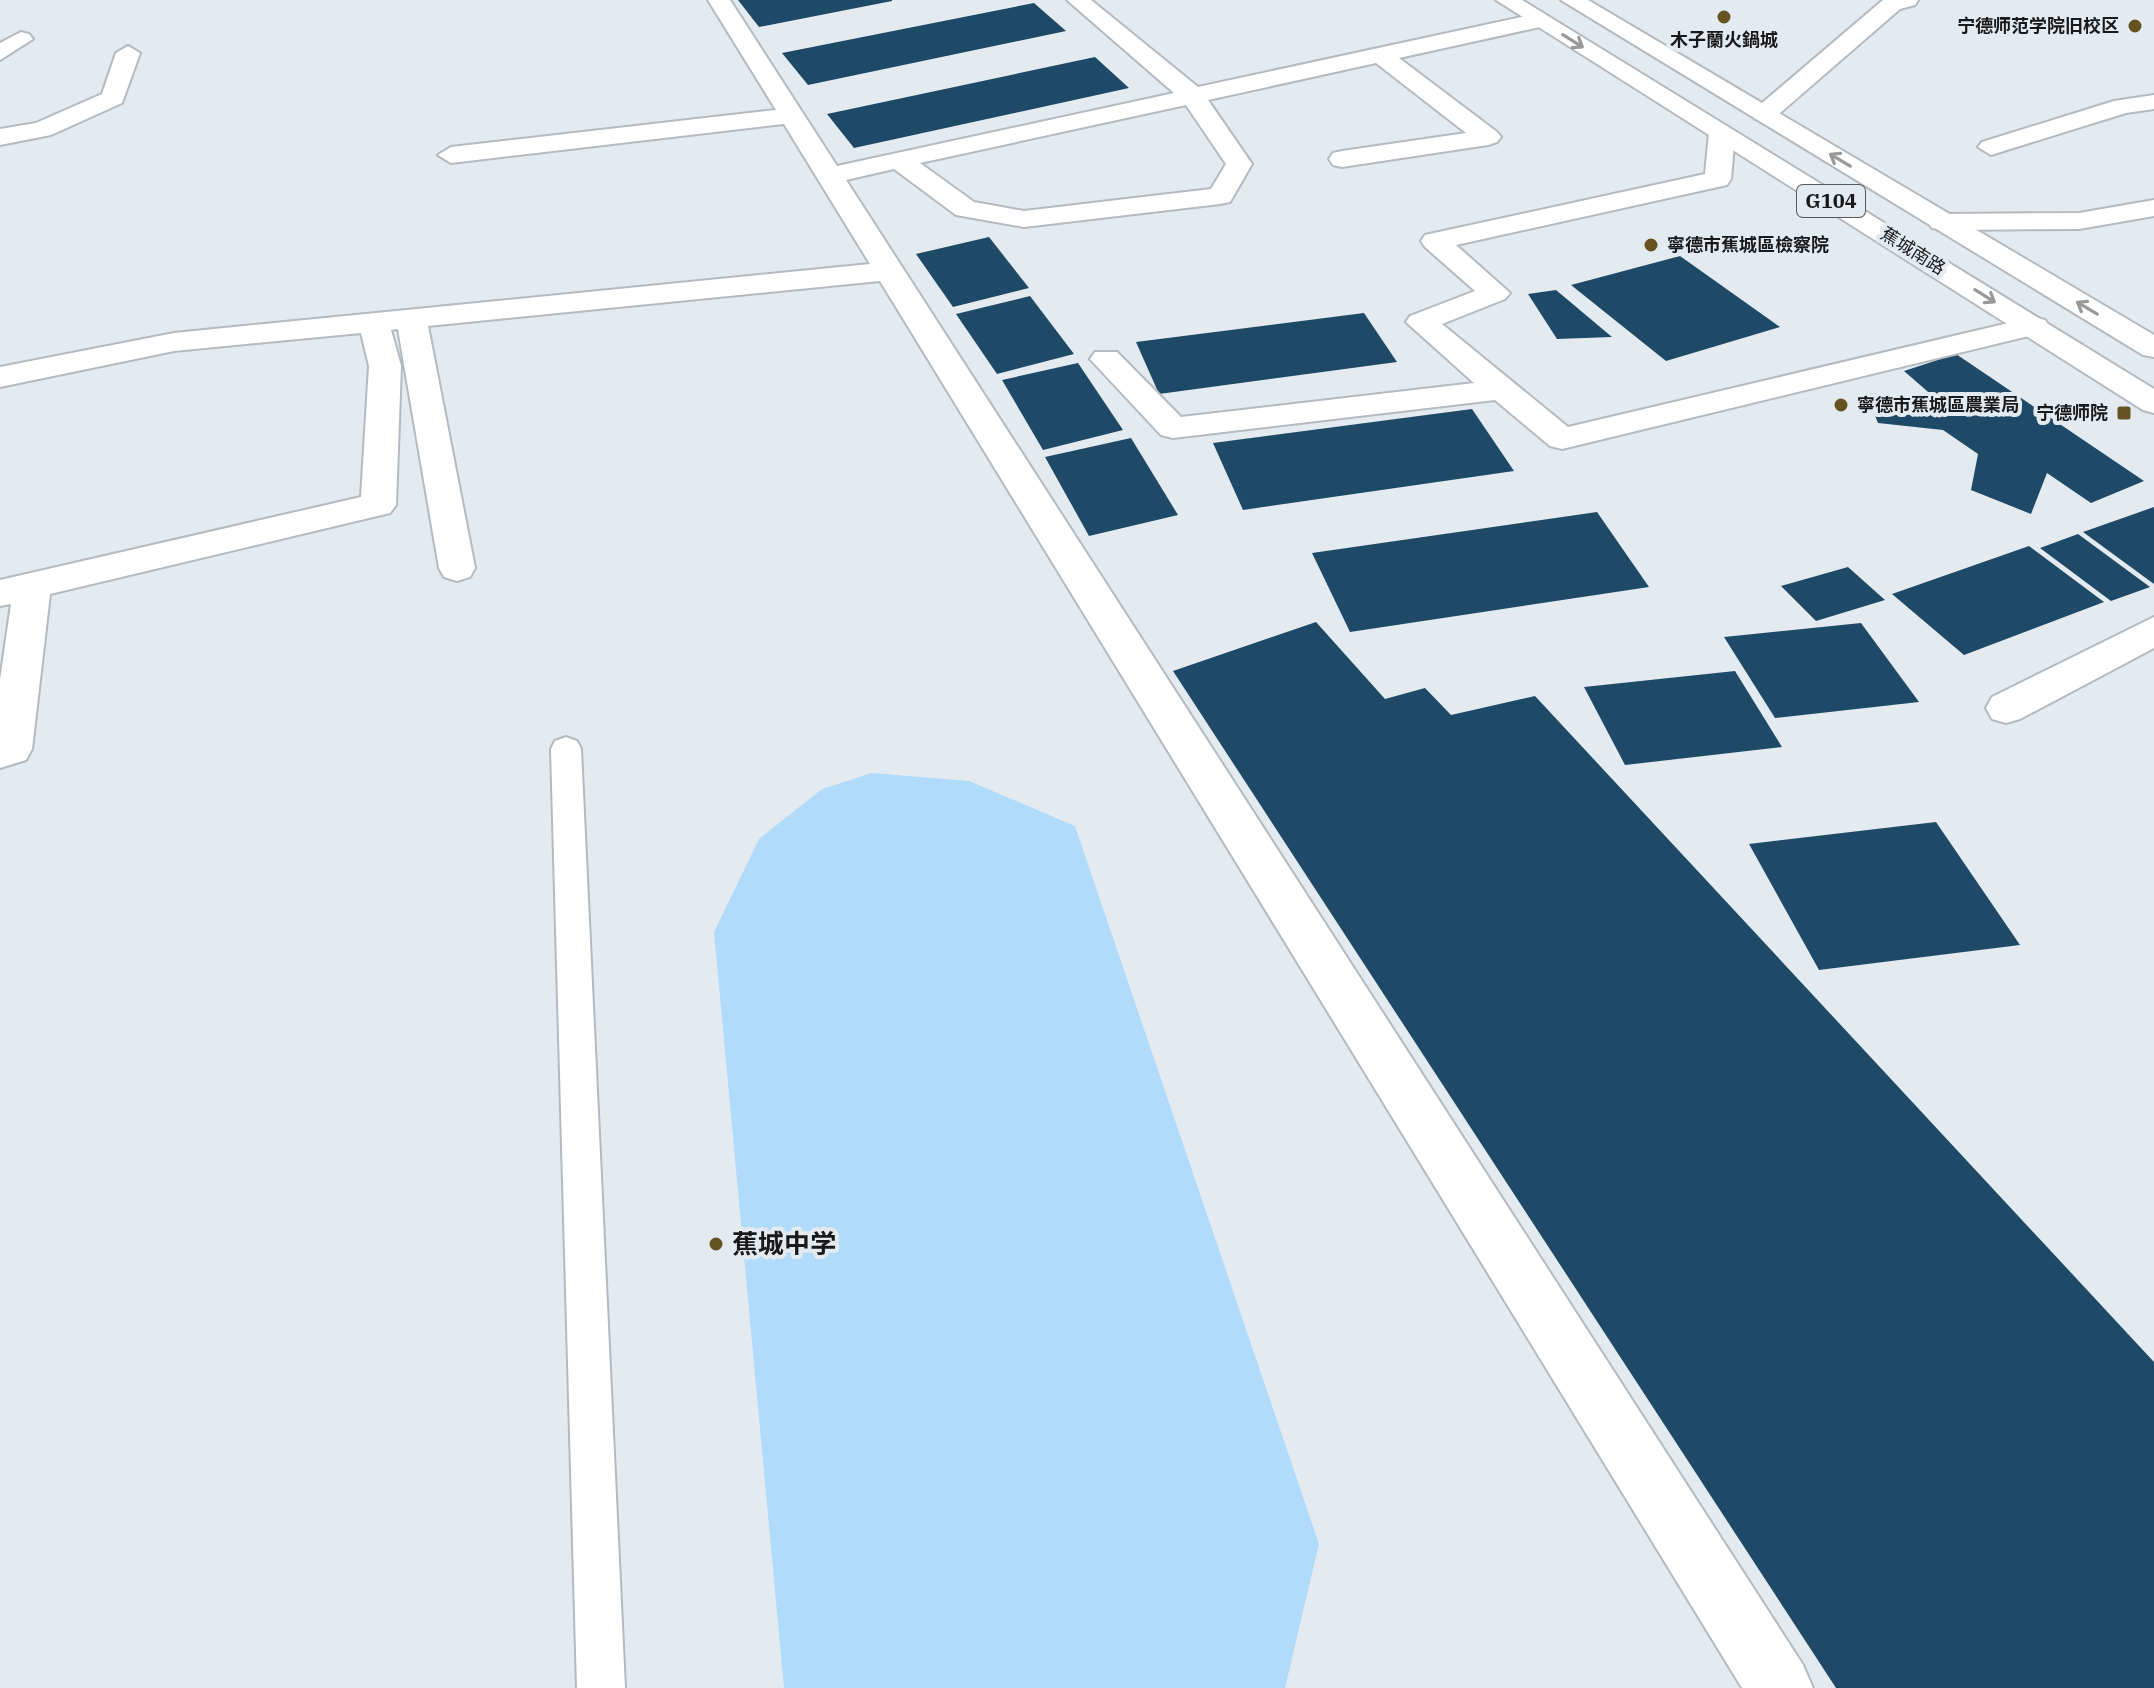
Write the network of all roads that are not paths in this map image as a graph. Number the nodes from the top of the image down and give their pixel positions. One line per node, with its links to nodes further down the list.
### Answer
1 (719, 0): 14 (main road)
2 (1078, 0): 11 (main road)
3 (1507, 0): 6 (main road, 蕉城南路 / G104)
4 (1572, 0): 13 (main road, 蕉城南路 / G104)
5 (1893, 1): 13 (main road)
6 (1540, 20): 10 (main road); 15 (main road, 蕉城南路 / G104, one-way to 15)
7 (21, 39): 8 (main road)
8 (0, 53)
9 (128, 53): 16 (main road)
10 (1381, 55): 11 (main road); 19 (main road)
11 (1193, 96): 20 (main road); 20 (main road)
12 (2154, 102): 17 (main road)
13 (1764, 114): 23 (main road, 蕉城南路 / G104, one-way to 13)
14 (792, 116): 18 (main road); 21 (main road)
15 (1722, 133): 27 (main road, 蕉城南路 / G104, one-way to 27); 31 (main road)
16 (0, 137)
17 (1991, 147)
18 (451, 155)
19 (1342, 159)
20 (899, 160): 21 (main road)
21 (830, 175): 24 (main road)
22 (2154, 208): 23 (main road)
23 (1942, 222): 28 (main road, 蕉城南路 / G104, one-way to 23)
24 (890, 271): 25 (main road); 40 (main road)
25 (411, 319): 26 (main road); 33 (main road)
26 (374, 322): 30 (main road); 34 (main road)
27 (2034, 326): 31 (main road); 32 (main road, 蕉城南路 / G104)
28 (2152, 345)
29 (1106, 359): 31 (main road)
30 (0, 377)
31 (1502, 389)
32 (2154, 403)
33 (457, 568)
34 (16, 589): 38 (main road)
35 (2154, 631): 36 (main road)
36 (2006, 708)
37 (566, 749): 39 (lane)
38 (0, 752)
39 (601, 1688)
40 (1780, 1688)

